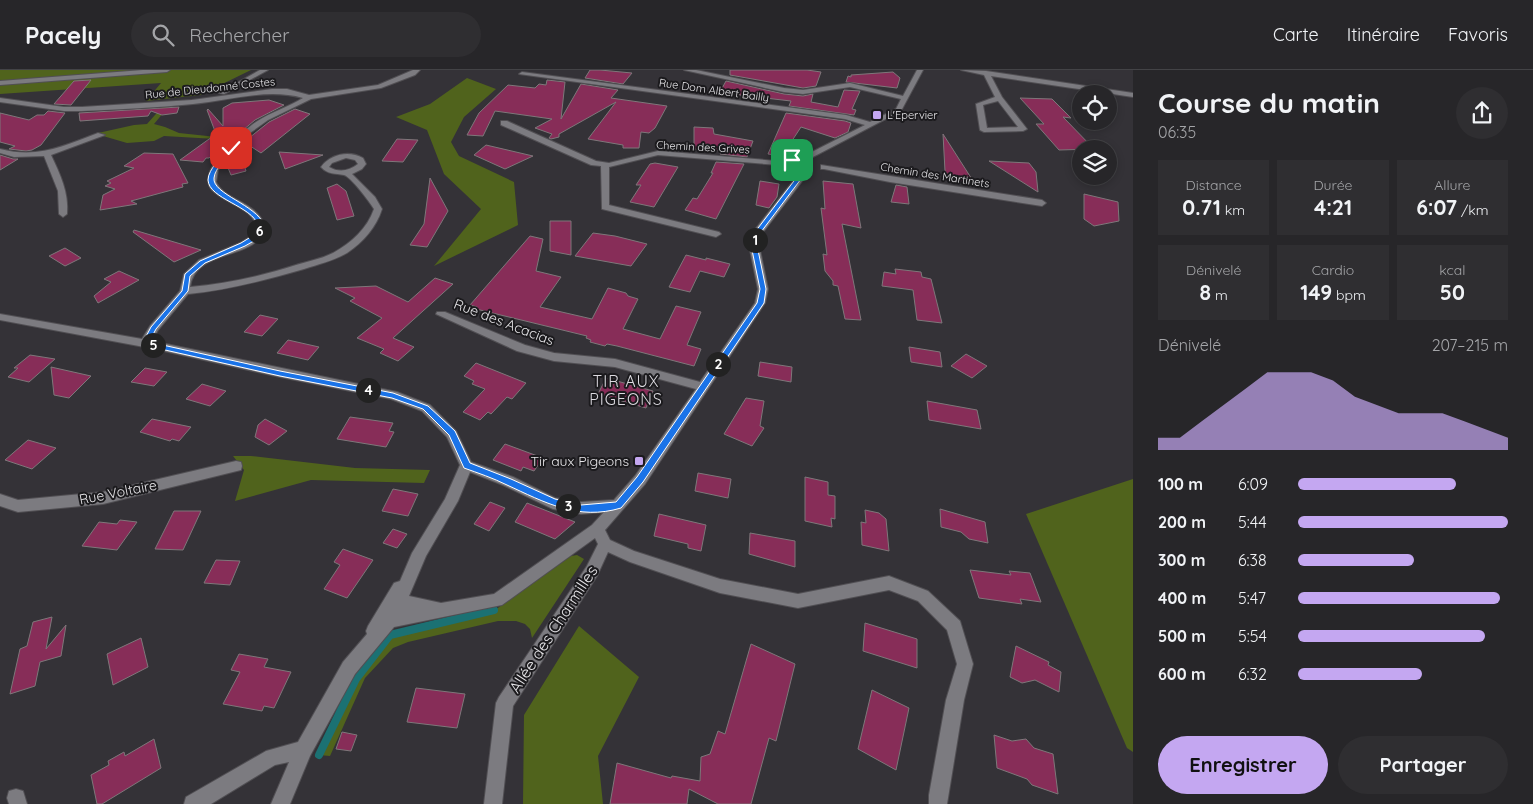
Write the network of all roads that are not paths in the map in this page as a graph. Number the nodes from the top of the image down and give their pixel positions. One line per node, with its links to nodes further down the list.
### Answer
1 (167, 70): 9 (street)
2 (265, 70): 12 (street)
3 (417, 70): 11 (street, Rue de Dieudonné Costes)
4 (687, 70): 13 (street)
5 (917, 70): 13 (street)
6 (964, 70): 7 (street)
7 (986, 73): 10 (street); 14 (street)
8 (522, 74): 17 (street, Rue Dom Albert Bailly)
9 (0, 83)
10 (1133, 95)
11 (309, 97): 12 (street, Rue de Dieudonné Costes); 32 (street)
12 (213, 98): 15 (street, Rue de Dieudonné Costes)
13 (905, 98): 17 (street)
14 (999, 98): 14 (street)
15 (0, 100)
16 (504, 123): 25 (street, Chemin des Grives)
17 (872, 125): 23 (street)
18 (101, 135): 21 (street)
19 (357, 147): 22 (street)
20 (0, 151): 21 (street)
21 (47, 154): 30 (street)
22 (351, 156): 27 (street); 27 (street)
23 (815, 156): 24 (street, Chemin des Grives); 26 (street)
24 (795, 160): 25 (street, Chemin des Grives); 28 (street)
25 (605, 164): 31 (street)
26 (824, 167): 28 (street); 29 (street, Chemin des Martinets)
27 (347, 173): 32 (street)
28 (803, 174): 36 (street)
29 (1042, 203)
30 (63, 214)
31 (716, 234)
32 (185, 291): 35 (street)
33 (441, 314): 36 (street, Rue des Acacias)
34 (0, 317): 35 (street)
35 (140, 342): 38 (street)
36 (703, 386): 40 (street)
37 (236, 466): 39 (street, Rue Voltaire)
38 (466, 466): 40 (street); 43 (street)
39 (0, 500)
40 (618, 505): 41 (street)
41 (597, 529): 42 (street); 45 (street)
42 (606, 544): 50 (street, Allée des Charmilles); 51 (street)
43 (421, 552): 44 (street); 46 (street)
44 (400, 601): 45 (street); 46 (street)
45 (444, 610): 46 (street)
46 (388, 614): 47 (street)
47 (300, 757): 48 (street); 49 (street)
48 (193, 804)
49 (280, 804)
50 (493, 804)
51 (938, 804)

